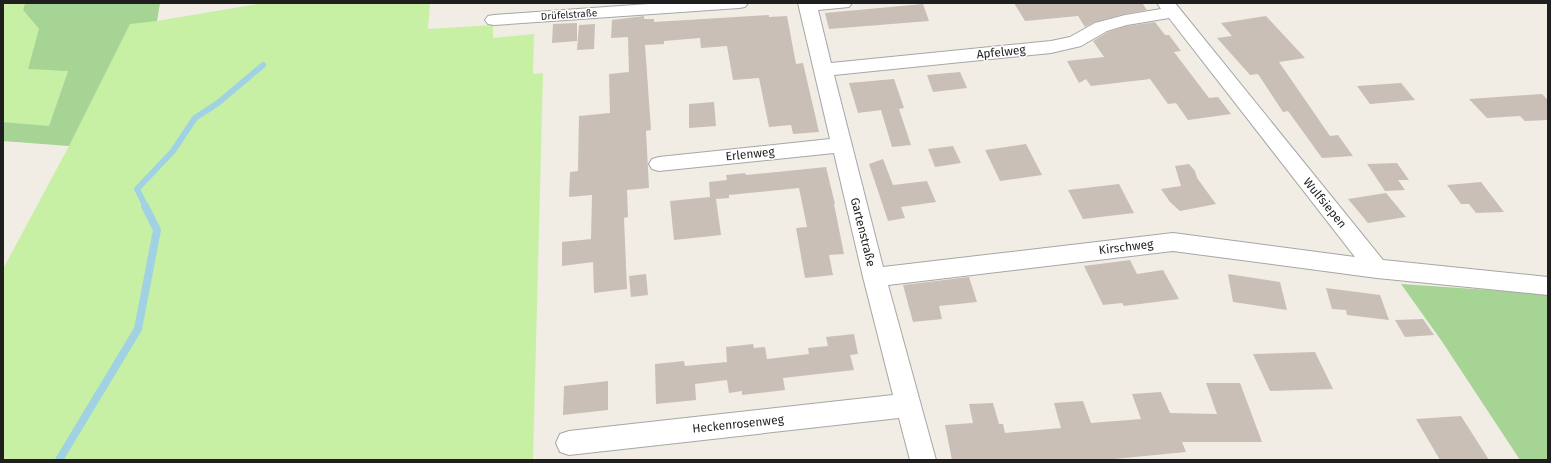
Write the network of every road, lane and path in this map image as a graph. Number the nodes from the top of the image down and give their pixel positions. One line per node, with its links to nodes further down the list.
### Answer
1 (739, 3): 5 (street, Drüfelstraße)
2 (843, 3): 3 (street)
3 (808, 4): 6 (street, Gartenstraße)
4 (1169, 7): 6 (street, Apfelweg); 9 (street, Wulfsiepen)
5 (494, 20)
6 (823, 70): 7 (street, Gartenstraße)
7 (842, 145): 8 (street, Erlenweg); 10 (street, Gartenstraße)
8 (659, 164)
9 (1377, 269): 10 (street, Kirschweg); 11 (street)
10 (874, 276): 12 (street, Gartenstraße)
11 (1548, 286)
12 (907, 405): 13 (street, Heckenrosenweg); 14 (street, Gartenstraße)
13 (569, 443)
14 (923, 460)

